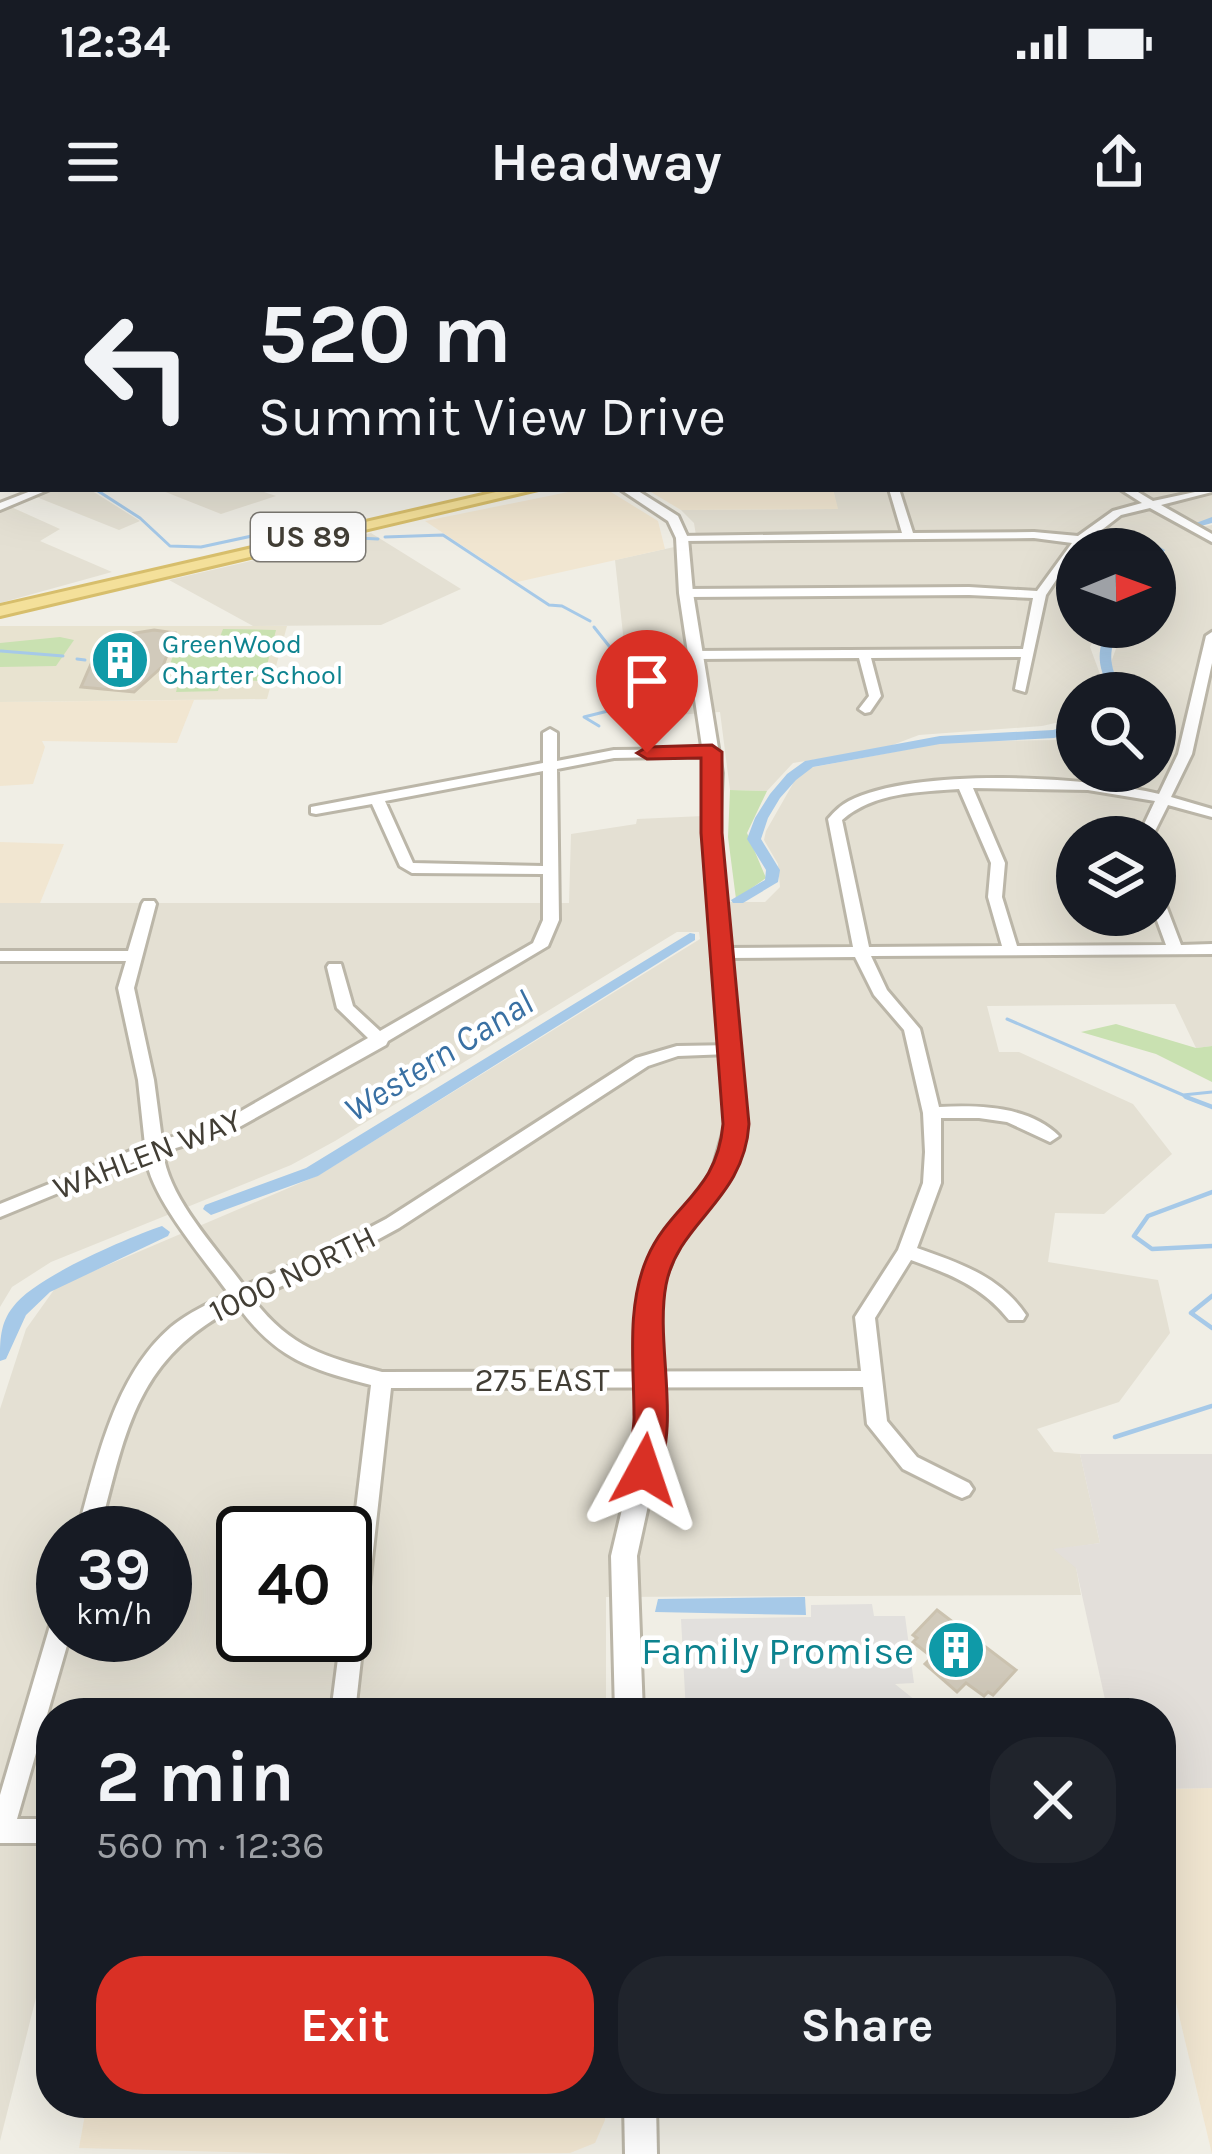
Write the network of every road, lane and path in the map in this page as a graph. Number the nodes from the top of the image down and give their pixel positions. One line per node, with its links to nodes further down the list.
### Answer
1 (38, 492): 8 (street)
2 (517, 492): 17 (main road, US 89)
3 (631, 492): 11 (street)
4 (895, 492): 10 (street)
5 (1130, 492): 7 (street)
6 (1199, 492): 7 (street)
7 (1150, 503): 9 (street); 13 (street)
8 (0, 507)
9 (1096, 528)
10 (908, 536): 11 (street); 12 (street)
11 (682, 538): 15 (street)
12 (1056, 539)
13 (1212, 539)
14 (1056, 574): 16 (street)
15 (686, 593): 16 (street); 21 (street)
16 (1040, 596): 19 (street)
17 (0, 615)
18 (1212, 636): 29 (street)
19 (1026, 653): 20 (street); 22 (street)
20 (864, 654): 21 (street); 23 (street)
21 (697, 656): 25 (street)
22 (1021, 688)
23 (865, 709)
24 (550, 733): 26 (street, WAHLEN WAY)
25 (712, 752): 26 (street); 40 (street)
26 (551, 766): 28 (street); 33 (street, WAHLEN WAY)
27 (964, 784): 29 (street); 38 (street); 39 (street)
28 (377, 798): 30 (street); 33 (street)
29 (1160, 799): 31 (street); 32 (street)
30 (316, 809)
31 (1212, 813)
32 (1153, 816)
33 (552, 870): 44 (street, WAHLEN WAY)
34 (149, 904): 42 (street, 275 EAST)
35 (1170, 936): 36 (street)
36 (1175, 948): 37 (street); 38 (street)
37 (1212, 949)
38 (1011, 950): 39 (street)
39 (861, 951): 40 (street); 46 (street)
40 (723, 953): 45 (street)
41 (0, 956): 42 (street)
42 (132, 956): 48 (street, 275 EAST)
43 (335, 967): 44 (street)
44 (380, 1041): 48 (street, WAHLEN WAY)
45 (729, 1049): 51 (street, 1000 NORTH); 53 (street)
46 (932, 1113): 47 (street); 50 (street)
47 (1050, 1136)
48 (154, 1148): 49 (street, WAHLEN WAY); 51 (street, 275 EAST)
49 (0, 1211)
50 (907, 1252): 52 (street); 54 (street)
51 (242, 1299): 55 (street, 275 EAST); 57 (street, 1000 NORTH)
52 (1016, 1316)
53 (649, 1378): 54 (street, 275 EAST); 55 (street, 275 EAST); 61 (street)
54 (870, 1379): 56 (street)
55 (382, 1380): 60 (street)
56 (962, 1489)
57 (96, 1506)
58 (50, 1662): 59 (street)
59 (40, 1698)
60 (345, 1698)
61 (628, 1698)
62 (36, 1711): 63 (street)
63 (1, 1831): 64 (street)
64 (36, 1831)
65 (640, 2118): 66 (street)
66 (641, 2154)

